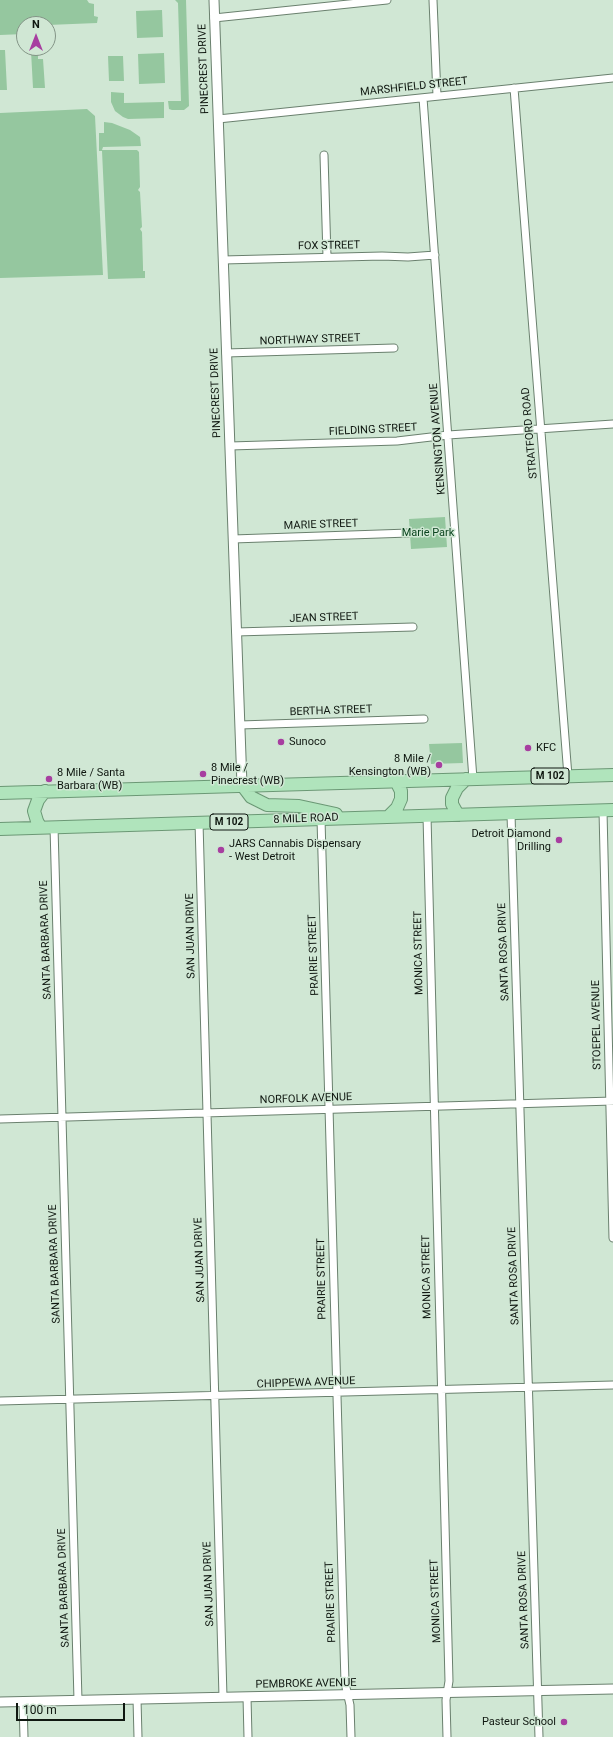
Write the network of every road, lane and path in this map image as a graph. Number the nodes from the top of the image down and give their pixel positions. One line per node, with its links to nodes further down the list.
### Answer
1 (214, 0): 4 (street, PINECREST DRIVE)
2 (387, 0): 4 (street)
3 (433, 0): 7 (street)
4 (214, 18): 9 (street, PINECREST DRIVE)
5 (613, 78): 6 (street, MARSHFIELD STREET)
6 (514, 88): 7 (street, MARSHFIELD STREET); 17 (street, STRATFORD ROAD)
7 (437, 96): 8 (street, MARSHFIELD STREET)
8 (423, 98): 9 (street, MARSHFIELD STREET); 11 (street, KENSINGTON AVENUE)
9 (218, 119): 13 (street, PINECREST DRIVE)
10 (324, 156): 12 (street)
11 (435, 255): 12 (street, FOX STREET); 18 (street, KENSINGTON AVENUE)
12 (327, 257): 13 (street, FOX STREET)
13 (223, 260): 15 (street, PINECREST DRIVE)
14 (394, 348): 15 (street, NORTHWAY STREET)
15 (226, 353): 19 (street, PINECREST DRIVE)
16 (613, 424): 17 (street, FIELDING STREET)
17 (540, 429): 18 (street, FIELDING STREET); 27 (street, STRATFORD ROAD)
18 (448, 435): 19 (street, FIELDING STREET); 28 (street, KENSINGTON AVENUE)
19 (230, 446): 21 (street, PINECREST DRIVE)
20 (409, 533): 21 (street, MARIE STREET)
21 (233, 539): 23 (street, PINECREST DRIVE)
22 (413, 627): 23 (street, JEAN STREET)
23 (236, 632): 25 (street, PINECREST DRIVE)
24 (424, 719): 25 (street, BERTHA STREET)
25 (240, 725): 30 (street, PINECREST DRIVE)
26 (613, 775): 27 (highway, M 102)
27 (568, 776): 28 (highway, M 102)
28 (470, 779): 29 (highway, M 102); 35 (highway)
29 (396, 781): 30 (highway, M 102); 37 (highway)
30 (242, 785): 31 (highway, M 102); 38 (highway)
31 (45, 792): 32 (highway, M 102); 41 (highway)
32 (0, 793)
33 (608, 811): 34 (highway, 8 MILE ROAD / M 102); 44 (street, STOEPEL AVENUE)
34 (511, 814): 35 (highway, 8 MILE ROAD / M 102); 45 (street, SANTA ROSA DRIVE)
35 (458, 815): 36 (highway, 8 MILE ROAD / M 102)
36 (427, 816): 37 (highway, 8 MILE ROAD / M 102); 46 (street, MONICA STREET)
37 (388, 817): 38 (highway, 8 MILE ROAD / M 102)
38 (356, 818): 39 (highway, 8 MILE ROAD / M 102)
39 (321, 819): 40 (highway, 8 MILE ROAD / M 102); 47 (street, PRAIRIE STREET)
40 (199, 822): 42 (highway, 8 MILE ROAD / M 102); 48 (street, SAN JUAN DRIVE)
41 (40, 827): 42 (highway, 8 MILE ROAD / M 102); 43 (highway, 8 MILE ROAD / M 102)
42 (54, 827): 49 (street, SANTA BARBARA DRIVE)
43 (0, 829)
44 (611, 1101): 45 (street, NORFOLK AVENUE); 51 (street, STOEPEL AVENUE)
45 (520, 1104): 46 (street, NORFOLK AVENUE); 53 (street, SANTA ROSA DRIVE)
46 (434, 1106): 47 (street, NORFOLK AVENUE); 54 (street, MONICA STREET)
47 (329, 1109): 48 (street, NORFOLK AVENUE); 55 (street, PRAIRIE STREET)
48 (207, 1113): 49 (street, NORFOLK AVENUE); 56 (street, SAN JUAN DRIVE)
49 (62, 1117): 50 (street, NORFOLK AVENUE); 57 (street, SANTA BARBARA DRIVE)
50 (0, 1119)
51 (613, 1238)
52 (613, 1385): 53 (street, CHIPPEWA AVENUE)
53 (528, 1388): 54 (street, CHIPPEWA AVENUE); 60 (street, SANTA ROSA DRIVE)
54 (441, 1390): 55 (street, CHIPPEWA AVENUE); 61 (street, MONICA STREET)
55 (336, 1393): 56 (street, CHIPPEWA AVENUE); 62 (street, PRAIRIE STREET)
56 (214, 1397): 57 (street, CHIPPEWA AVENUE); 63 (street, SAN JUAN DRIVE)
57 (70, 1399): 58 (street, CHIPPEWA AVENUE); 66 (street, SANTA BARBARA DRIVE)
58 (0, 1401)
59 (613, 1688): 60 (street, PEMBROKE AVENUE)
60 (537, 1690): 61 (street, PEMBROKE AVENUE); 74 (street, SANTA ROSA DRIVE)
61 (448, 1692): 62 (street, PEMBROKE AVENUE); 73 (street, MONICA STREET)
62 (348, 1695): 64 (street, PEMBROKE AVENUE); 72 (street, PRAIRIE STREET)
63 (223, 1697): 64 (street, PEMBROKE AVENUE); 65 (street, PEMBROKE AVENUE)
64 (247, 1697): 71 (street)
65 (137, 1699): 66 (street, PEMBROKE AVENUE); 70 (street)
66 (78, 1700): 68 (street, PEMBROKE AVENUE)
67 (0, 1702): 68 (street, PEMBROKE AVENUE)
68 (23, 1702): 69 (street)
69 (24, 1737)
70 (138, 1737)
71 (248, 1737)
72 (351, 1737)
73 (447, 1737)
74 (539, 1737)

